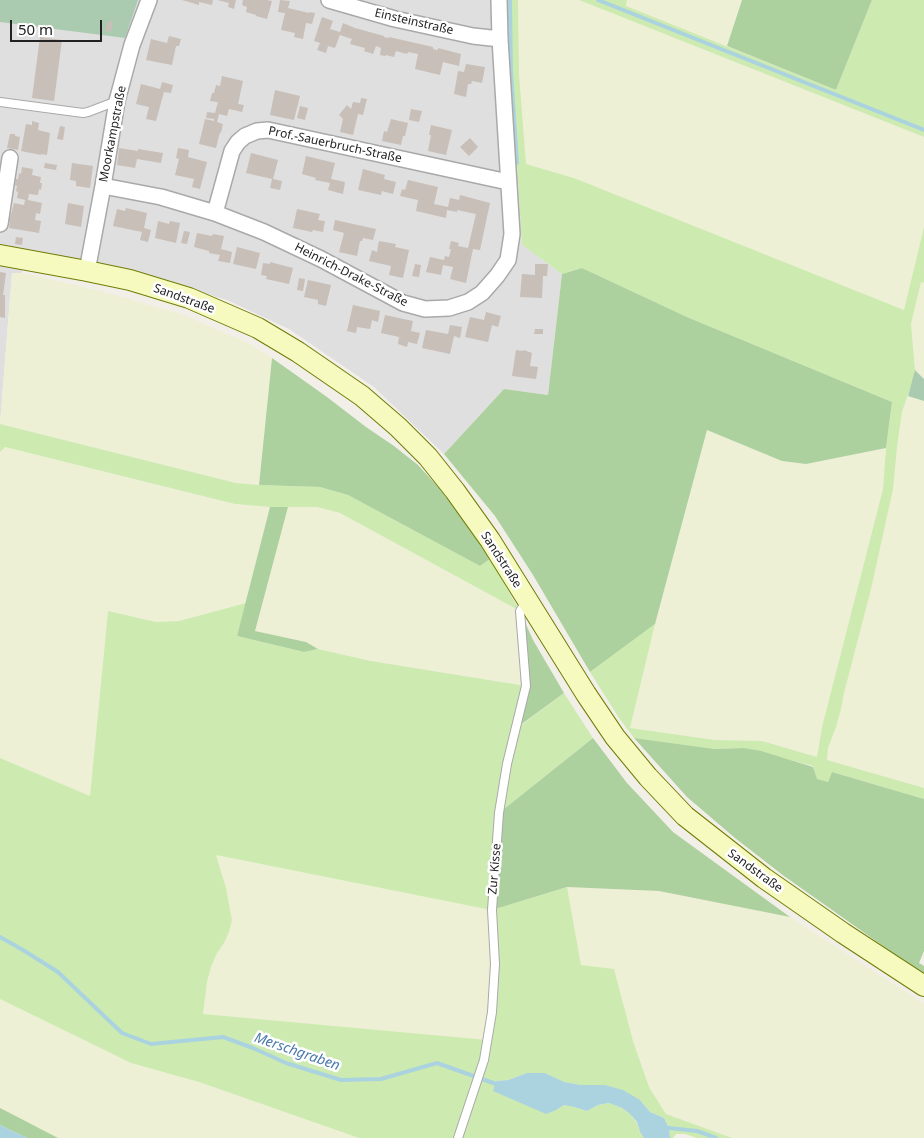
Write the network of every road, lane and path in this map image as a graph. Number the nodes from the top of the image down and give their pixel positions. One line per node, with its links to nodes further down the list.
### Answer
1 (149, 0): 5 (street, Moorkampstraße)
2 (329, 0): 4 (street, Einsteinstraße)
3 (499, 0): 4 (street, Heinrich-Drake-Straße)
4 (500, 39): 8 (street, Heinrich-Drake-Straße)
5 (117, 100): 6 (lane); 9 (street, Moorkampstraße)
6 (0, 102)
7 (10, 158): 11 (street)
8 (508, 182): 10 (street, Prof.-Sauerbruch-Straße); 10 (street, Heinrich-Drake-Straße)
9 (103, 186): 10 (street, Heinrich-Drake-Straße); 13 (street, Moorkampstraße)
10 (215, 213)
11 (0, 224)
12 (0, 255): 13 (main road, Sandstraße)
13 (87, 271): 14 (main road, Sandstraße)
14 (527, 600): 15 (main road, Sandstraße); 16 (lane, Zur Kisse)
15 (924, 986)
16 (458, 1138)

